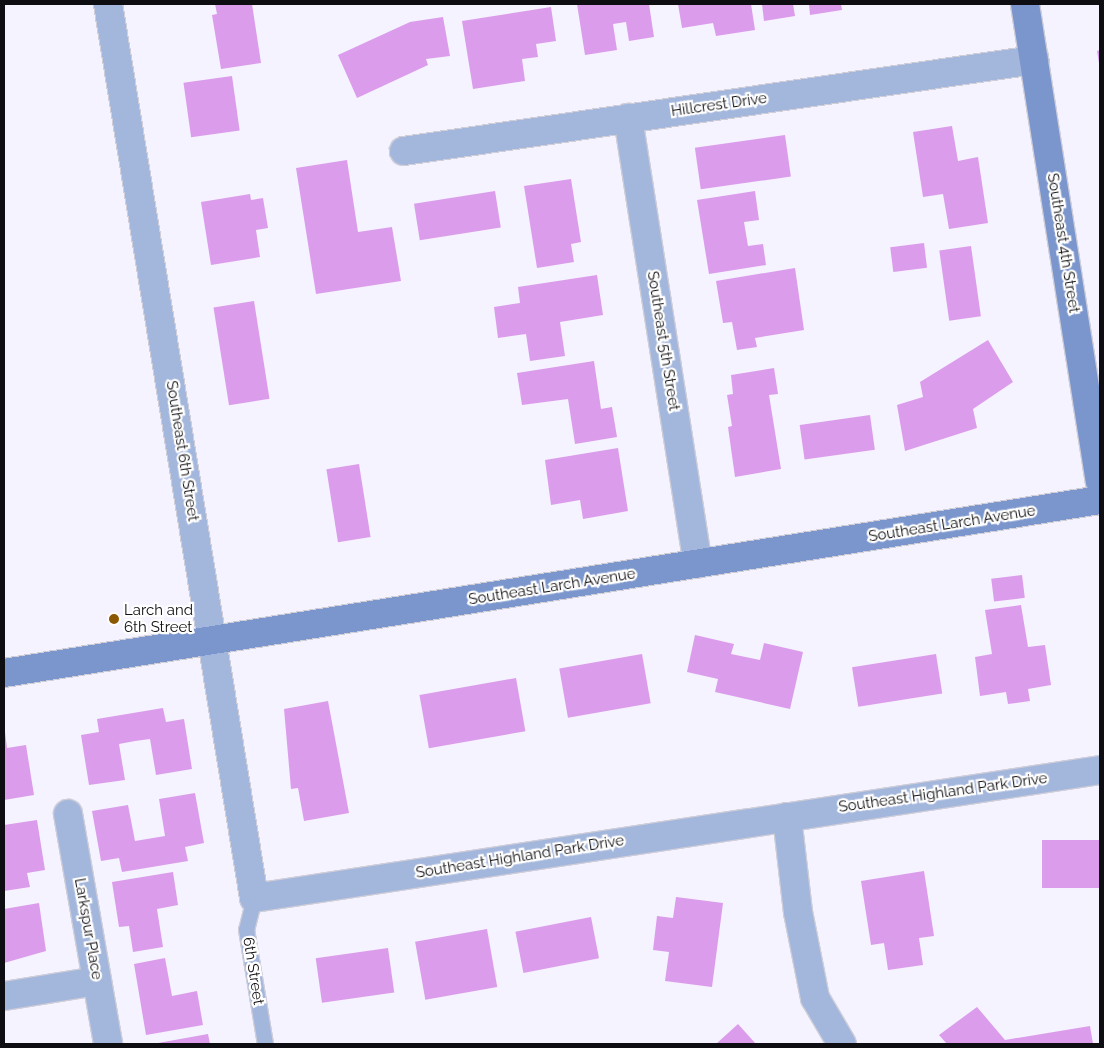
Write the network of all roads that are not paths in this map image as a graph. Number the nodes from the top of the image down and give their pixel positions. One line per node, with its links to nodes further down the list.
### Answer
1 (108, 4): 9 (street, Southeast 6th Street)
2 (1025, 4): 3 (main road, Southeast 4th Street)
3 (1034, 60): 4 (street, Hillcrest Drive); 6 (main road, Southeast 4th Street)
4 (628, 118): 5 (street, Hillcrest Drive); 8 (street, Southeast 5th Street)
5 (404, 152)
6 (1100, 481)
7 (1100, 500): 8 (main road, Southeast Larch Avenue)
8 (698, 564): 9 (main road, Southeast Larch Avenue)
9 (214, 640): 10 (main road, Southeast Larch Avenue); 14 (street, Southeast 6th Street)
10 (4, 673)
11 (1100, 770): 13 (street, Southeast Highland Park Drive)
12 (68, 814): 15 (street, Larkspur Place)
13 (787, 817): 14 (street, Southeast Highland Park Drive); 19 (street)
14 (254, 898): 18 (lane, 6th Street)
15 (97, 981): 16 (street); 17 (street, Larkspur Place)
16 (4, 996)
17 (108, 1044)
18 (265, 1044)
19 (842, 1044)

